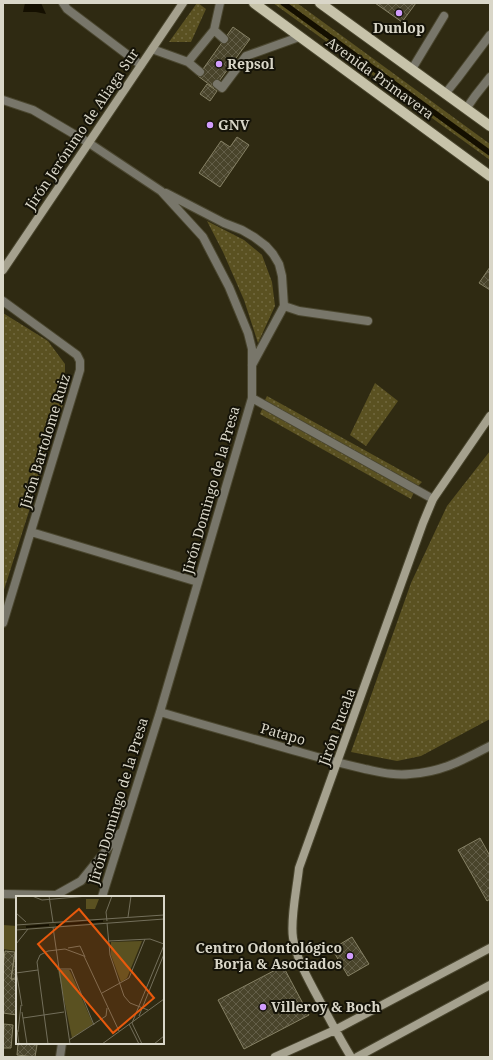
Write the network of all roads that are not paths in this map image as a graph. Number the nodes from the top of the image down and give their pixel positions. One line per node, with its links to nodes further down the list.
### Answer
1 (63, 3): 13 (street)
2 (220, 3): 7 (street)
3 (254, 3): 9 (main road, Avenida Primavera)
4 (320, 3): 14 (main road, Avenida Primavera)
5 (182, 4): 11 (street, Jirón Jerónimo de Aliaga Sur)
6 (444, 16): 14 (street)
7 (214, 30): 10 (street); 12 (street)
8 (490, 35): 18 (street)
9 (299, 37): 17 (street); 23 (main road, Avenida Primavera)
10 (224, 39)
11 (152, 49): 12 (street); 13 (street, Jirón Jerónimo de Aliaga Sur)
12 (188, 62): 15 (street)
13 (141, 65): 22 (street, Jirón Jerónimo de Aliaga Sur)
14 (412, 70): 18 (main road, Avenida Primavera)
15 (200, 72)
16 (490, 77): 20 (street)
17 (217, 84)
18 (445, 94): 20 (main road, Avenida Primavera)
19 (3, 100): 22 (street, Jirón Domingo de la Presa)
20 (466, 109): 21 (main road, Avenida Primavera)
21 (490, 126)
22 (89, 143): 24 (street, Jirón Domingo de la Presa); 25 (street, Jirón Jerónimo de Aliaga Sur)
23 (490, 176)
24 (161, 191): 27 (street); 29 (street, Jirón Domingo de la Presa)
25 (3, 270)
26 (3, 301): 33 (street, Jirón Bartolome Ruiz)
27 (284, 306): 28 (street); 29 (street)
28 (368, 321)
29 (252, 366): 30 (street, Jirón Domingo de la Presa)
30 (252, 398): 32 (street); 34 (street, Jirón Domingo de la Presa)
31 (490, 416): 32 (street, Jirón Pucala)
32 (433, 500): 38 (street, Jirón Pucala)
33 (30, 532): 34 (street); 35 (street, Jirón Bartolome Ruiz)
34 (198, 582): 36 (street, Jirón Domingo de la Presa)
35 (3, 623)
36 (160, 712): 38 (street, Patapo); 39 (street, Jirón Domingo de la Presa)
37 (490, 746): 38 (street, Patapo)
38 (338, 763): 45 (street, Jirón Pucala)
39 (123, 829): 41 (street); 42 (street, Jirón Domingo de la Presa)
40 (3, 894): 41 (street)
41 (57, 896)
42 (102, 896)
43 (490, 948): 45 (street)
44 (490, 985): 50 (street)
45 (335, 1030): 48 (street); 49 (street, Jirón Pucala)
46 (62, 1044): 47 (street)
47 (60, 1057)
48 (275, 1057)
49 (351, 1057)
50 (356, 1057)

